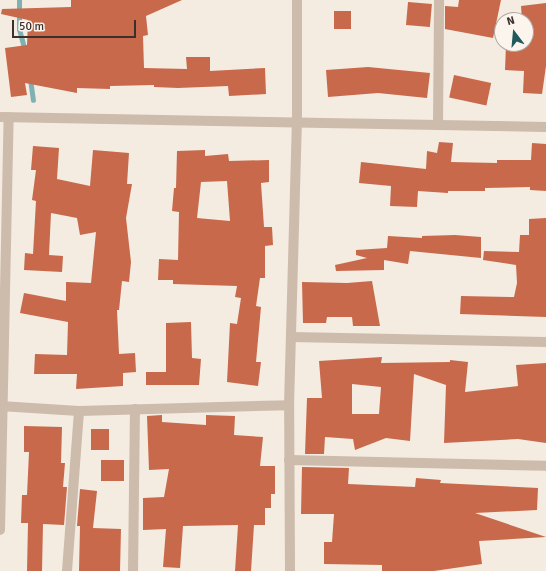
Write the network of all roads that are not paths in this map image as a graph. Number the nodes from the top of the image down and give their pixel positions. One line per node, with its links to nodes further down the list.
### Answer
1 (297, 0): 4 (street)
2 (439, 0): 5 (street)
3 (4, 117): 4 (street); 10 (street)
4 (297, 120): 5 (street); 7 (street)
5 (438, 125): 6 (street)
6 (546, 127)
7 (290, 337): 8 (street); 9 (street)
8 (546, 342)
9 (289, 405): 11 (street); 13 (street)
10 (1, 406): 12 (street); 15 (street)
11 (135, 410): 12 (street); 17 (street)
12 (79, 411): 16 (street)
13 (289, 460): 14 (street); 18 (street)
14 (546, 466)
15 (0, 530)
16 (67, 571)
17 (133, 571)
18 (290, 571)

